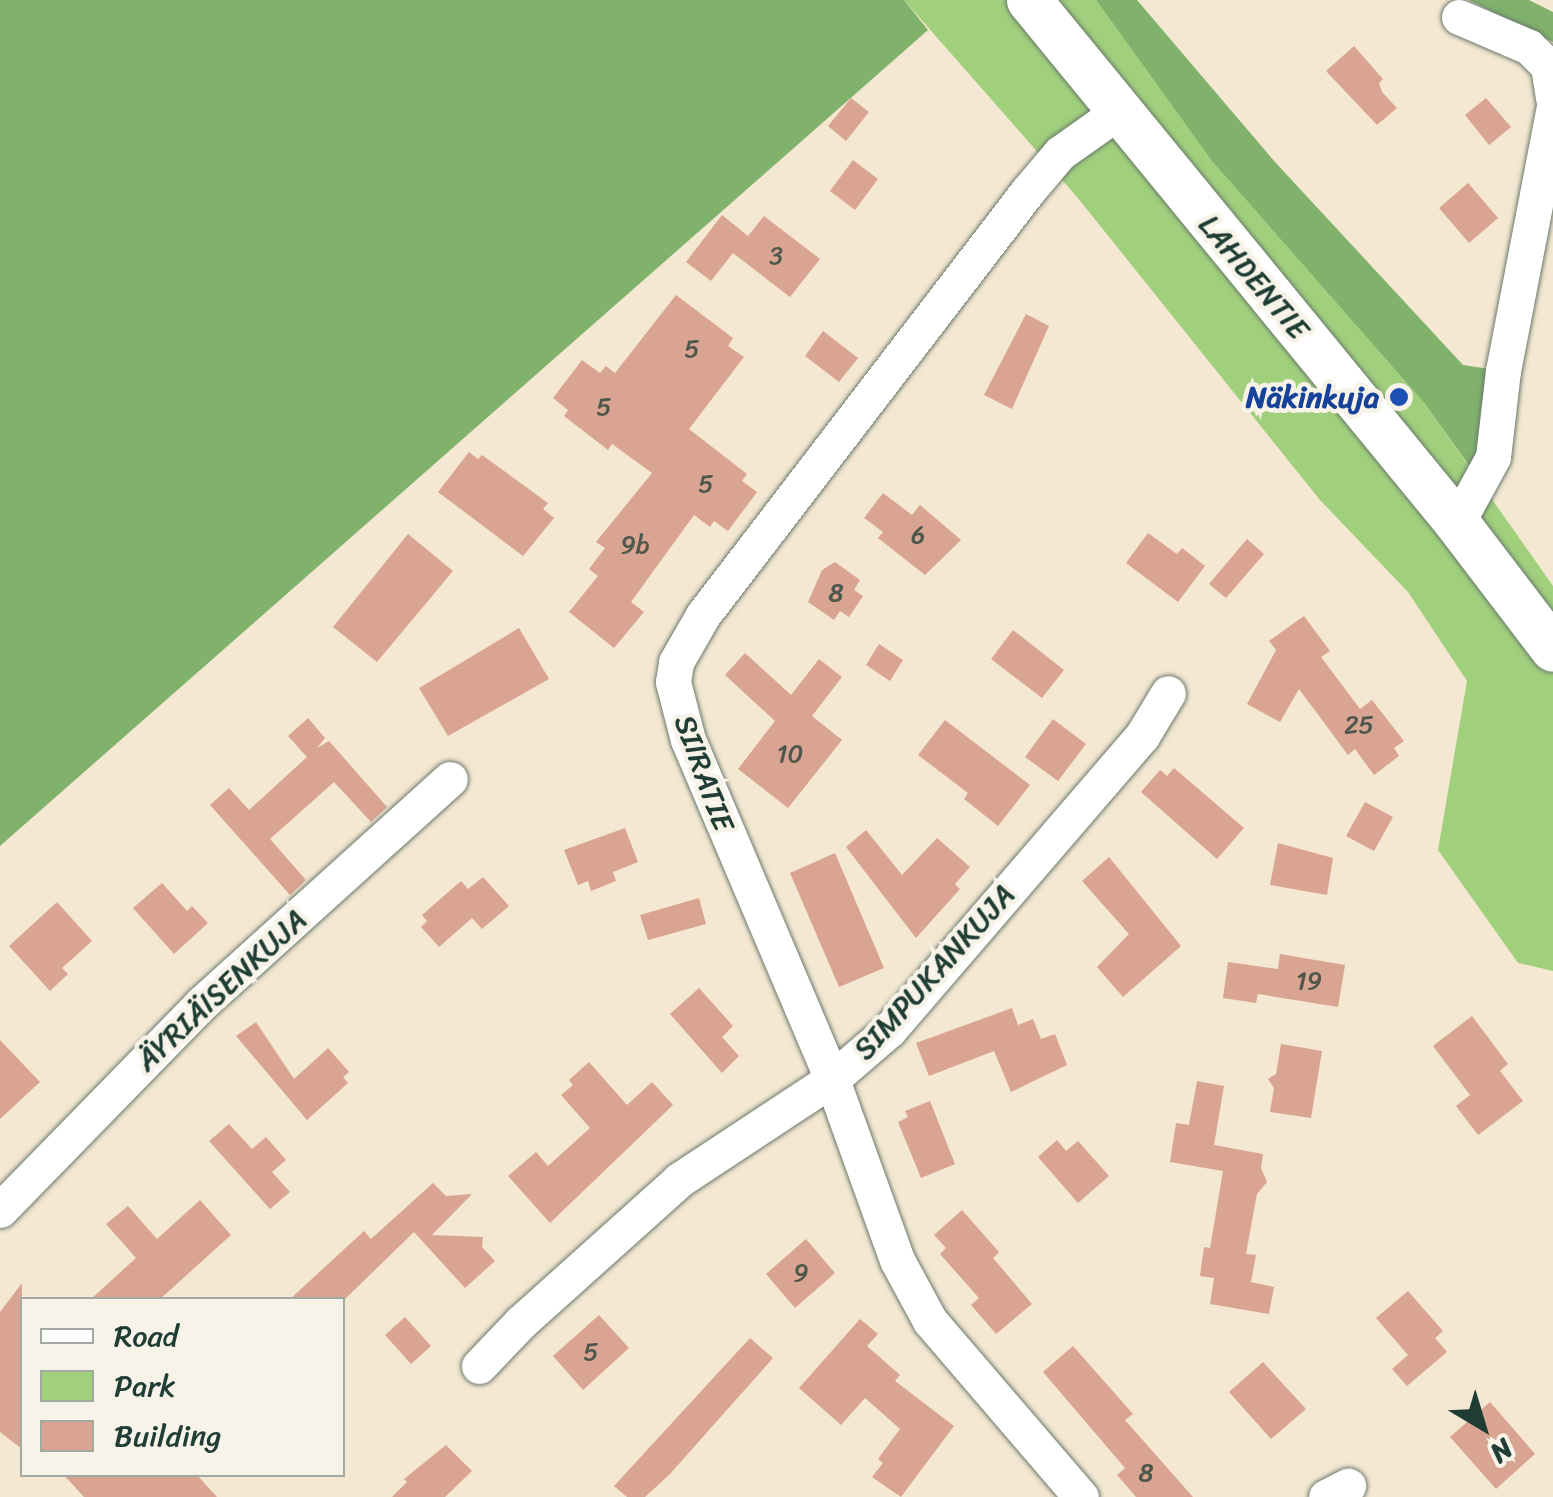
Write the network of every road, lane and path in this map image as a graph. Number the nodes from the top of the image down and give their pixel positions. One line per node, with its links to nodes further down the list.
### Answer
1 (1029, 0): 5 (main road, LAHDENTIE)
2 (1459, 18): 3 (street)
3 (1553, 99)
4 (1553, 110): 6 (street)
5 (1118, 112): 6 (main road, LAHDENTIE); 10 (street, SIIRATIE)
6 (1457, 523): 7 (main road, LAHDENTIE)
7 (1553, 649)
8 (1168, 692): 10 (street, SIMPUKANKUJA)
9 (450, 779): 11 (street, ÄYRIÄISENKUJA)
10 (832, 1079): 12 (street, SIMPUKANKUJA); 13 (street, SIIRATIE)
11 (0, 1210)
12 (479, 1366)
13 (1081, 1497)

